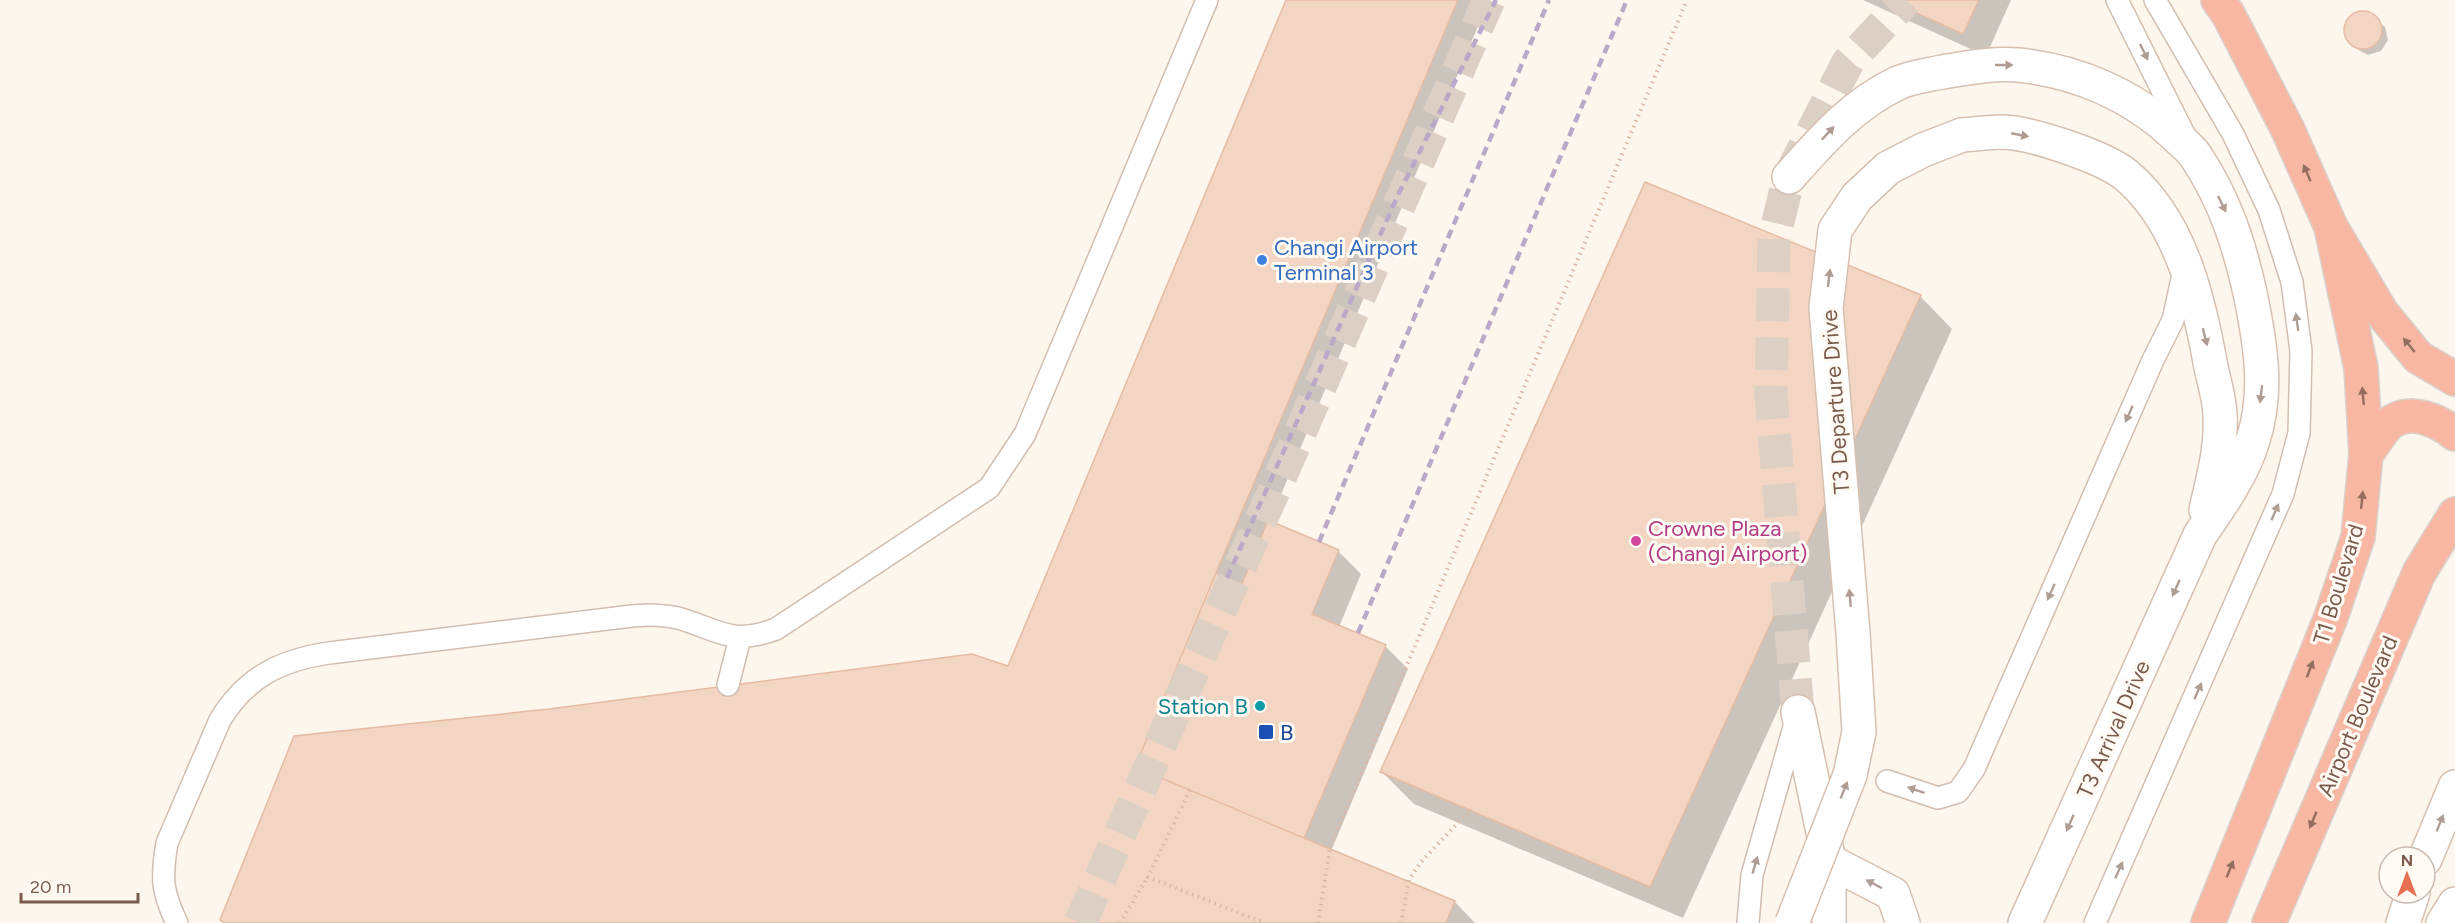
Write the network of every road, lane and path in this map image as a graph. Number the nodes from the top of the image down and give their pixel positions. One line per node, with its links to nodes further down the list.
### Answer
1 (1207, 0): 17 (lane)
2 (1687, 0): 32 (path)
3 (2117, 0): 6 (lane, one-way to 6)
4 (2155, 0): 39 (lane, one-way to 4)
5 (2225, 5): 8 (highway, one-way to 5)
6 (2194, 153): 7 (main road, one-way to 6); 14 (main road, one-way to 14)
7 (1789, 177)
8 (2331, 227): 10 (highway, one-way to 8); 12 (highway, T1 Boulevard, one-way to 8)
9 (2185, 264): 14 (main road, T3 Departure Drive, one-way to 14); 20 (lane, one-way to 20); 35 (main road, T3 Departure Drive, one-way to 9, bridge)
10 (2455, 380)
11 (2455, 434): 12 (highway)
12 (2366, 454): 40 (highway, T1 Boulevard, one-way to 12)
13 (2455, 514): 16 (highway, Airport Boulevard)
14 (2200, 535): 38 (main road, T3 Arrival Drive, one-way to 38)
15 (2455, 537): 16 (highway)
16 (2419, 573): 41 (highway, Airport Boulevard, one-way to 41)
17 (740, 638): 18 (lane); 29 (lane)
18 (728, 685)
19 (1798, 712): 25 (main road); 34 (lane, one-way to 19)
20 (1887, 781)
21 (2455, 787): 24 (main road, one-way to 21)
22 (1190, 790): 26 (path)
23 (1471, 809): 33 (path)
24 (2431, 845)
25 (1829, 861): 36 (main road); 37 (main road, one-way to 25)
26 (1148, 877): 30 (path); 31 (path)
27 (2455, 904): 43 (main road)
28 (2409, 905): 42 (main road)
29 (177, 923)
30 (1120, 923)
31 (1265, 923)
32 (1318, 923)
33 (1401, 923)
34 (1748, 923)
35 (1792, 923)
36 (1829, 923)
37 (1903, 923)
38 (2025, 923)
39 (2095, 923)
40 (2208, 923)
41 (2269, 923)
42 (2403, 923)
43 (2443, 923)

